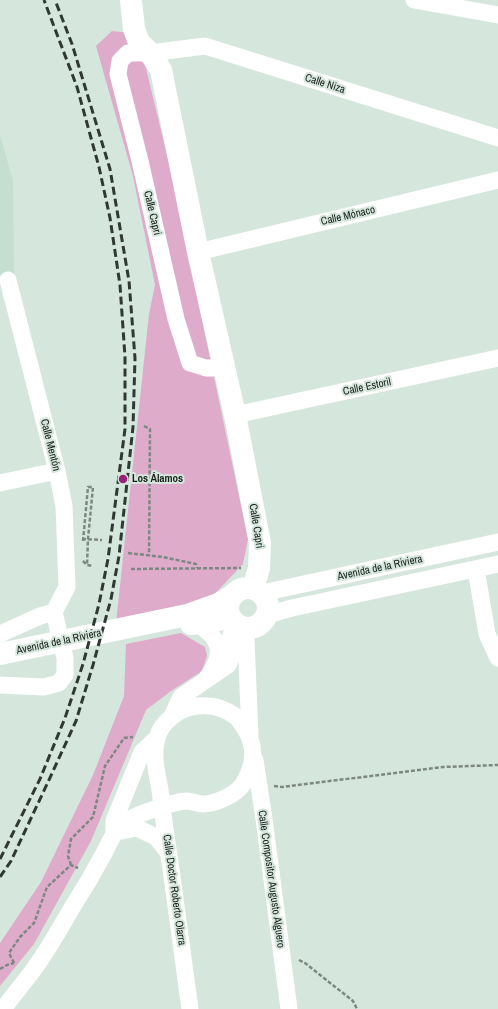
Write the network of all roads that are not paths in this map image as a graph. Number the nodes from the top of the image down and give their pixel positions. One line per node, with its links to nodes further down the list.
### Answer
1 (131, 0): 4 (street, Calle Capri)
2 (414, 0): 3 (street)
3 (498, 15)
4 (150, 52): 5 (street, Calle Niza); 7 (street, Calle Capri); 10 (street, Calle Capri)
5 (498, 138)
6 (498, 180): 7 (street, Calle Mónaco)
7 (198, 252): 10 (street, Calle Capri)
8 (8, 280): 12 (street, Calle Mentón)
9 (498, 358): 11 (street, Calle Estoril)
10 (225, 368): 11 (street, Calle Capri)
11 (235, 415): 17 (street, Calle Capri)
12 (57, 471): 13 (street); 19 (street, Calle Mentón)
13 (0, 483)
14 (498, 542): 17 (street, Avenida de la Riviera)
15 (498, 564): 16 (street, Avenida de la Riviera)
16 (476, 569): 20 (street, Avenida de la Riviera); 25 (street)
17 (258, 591): 18 (street); 20 (street)
18 (232, 596): 22 (street); 24 (street, Avenida de la Riviera)
19 (54, 612): 23 (street); 28 (street)
20 (267, 615): 22 (street)
21 (196, 623): 22 (street, Avenida de la Riviera); 26 (street, Avenida de la Riviera); 27 (street)
22 (238, 623): 27 (street); 31 (street, Calle Compositor Augusto Alguero)
23 (0, 634)
24 (0, 654)
25 (498, 658)
26 (0, 662)
27 (204, 681): 29 (street)
28 (0, 685)
29 (172, 716): 30 (street); 31 (street)
30 (157, 737): 32 (street); 35 (street)
31 (251, 742): 33 (street); 39 (street, Calle Compositor Augusto Alguero)
32 (157, 772): 33 (street); 34 (street, Calle Doctor Roberto Olarra)
33 (186, 801): 34 (street)
34 (162, 806): 35 (street); 36 (street, Calle Doctor Roberto Olarra)
35 (114, 832): 36 (street); 37 (street)
36 (168, 852): 38 (street, Calle Doctor Roberto Olarra)
37 (3, 1009)
38 (190, 1009)
39 (289, 1009)

